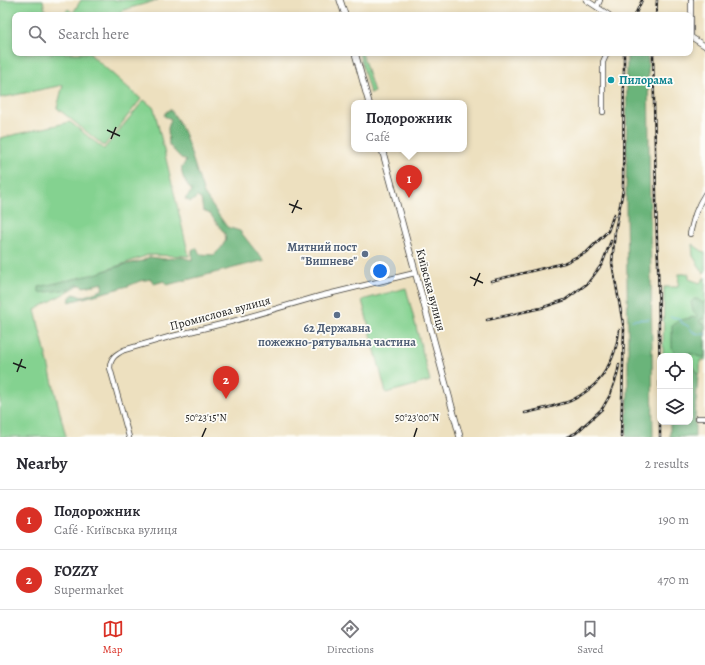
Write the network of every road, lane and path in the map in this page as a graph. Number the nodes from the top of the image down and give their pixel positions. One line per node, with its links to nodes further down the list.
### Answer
1 (340, 0): 6 (main road)
2 (586, 0): 5 (street)
3 (600, 0): 5 (street)
4 (691, 0): 8 (street)
5 (597, 7): 7 (street)
6 (343, 12)
7 (604, 12)
8 (691, 12)
9 (693, 37): 10 (street)
10 (705, 46)
11 (356, 56): 13 (main road)
12 (606, 56): 14 (street)
13 (368, 100)
14 (603, 112)
15 (383, 152): 18 (main road, Київська вулиця)
16 (705, 194): 17 (street)
17 (690, 234)
18 (415, 273): 21 (street, Промислова вулиця); 22 (main road, Київська вулиця)
19 (698, 418): 20 (street)
20 (705, 418)
21 (129, 437)
22 (460, 437)

